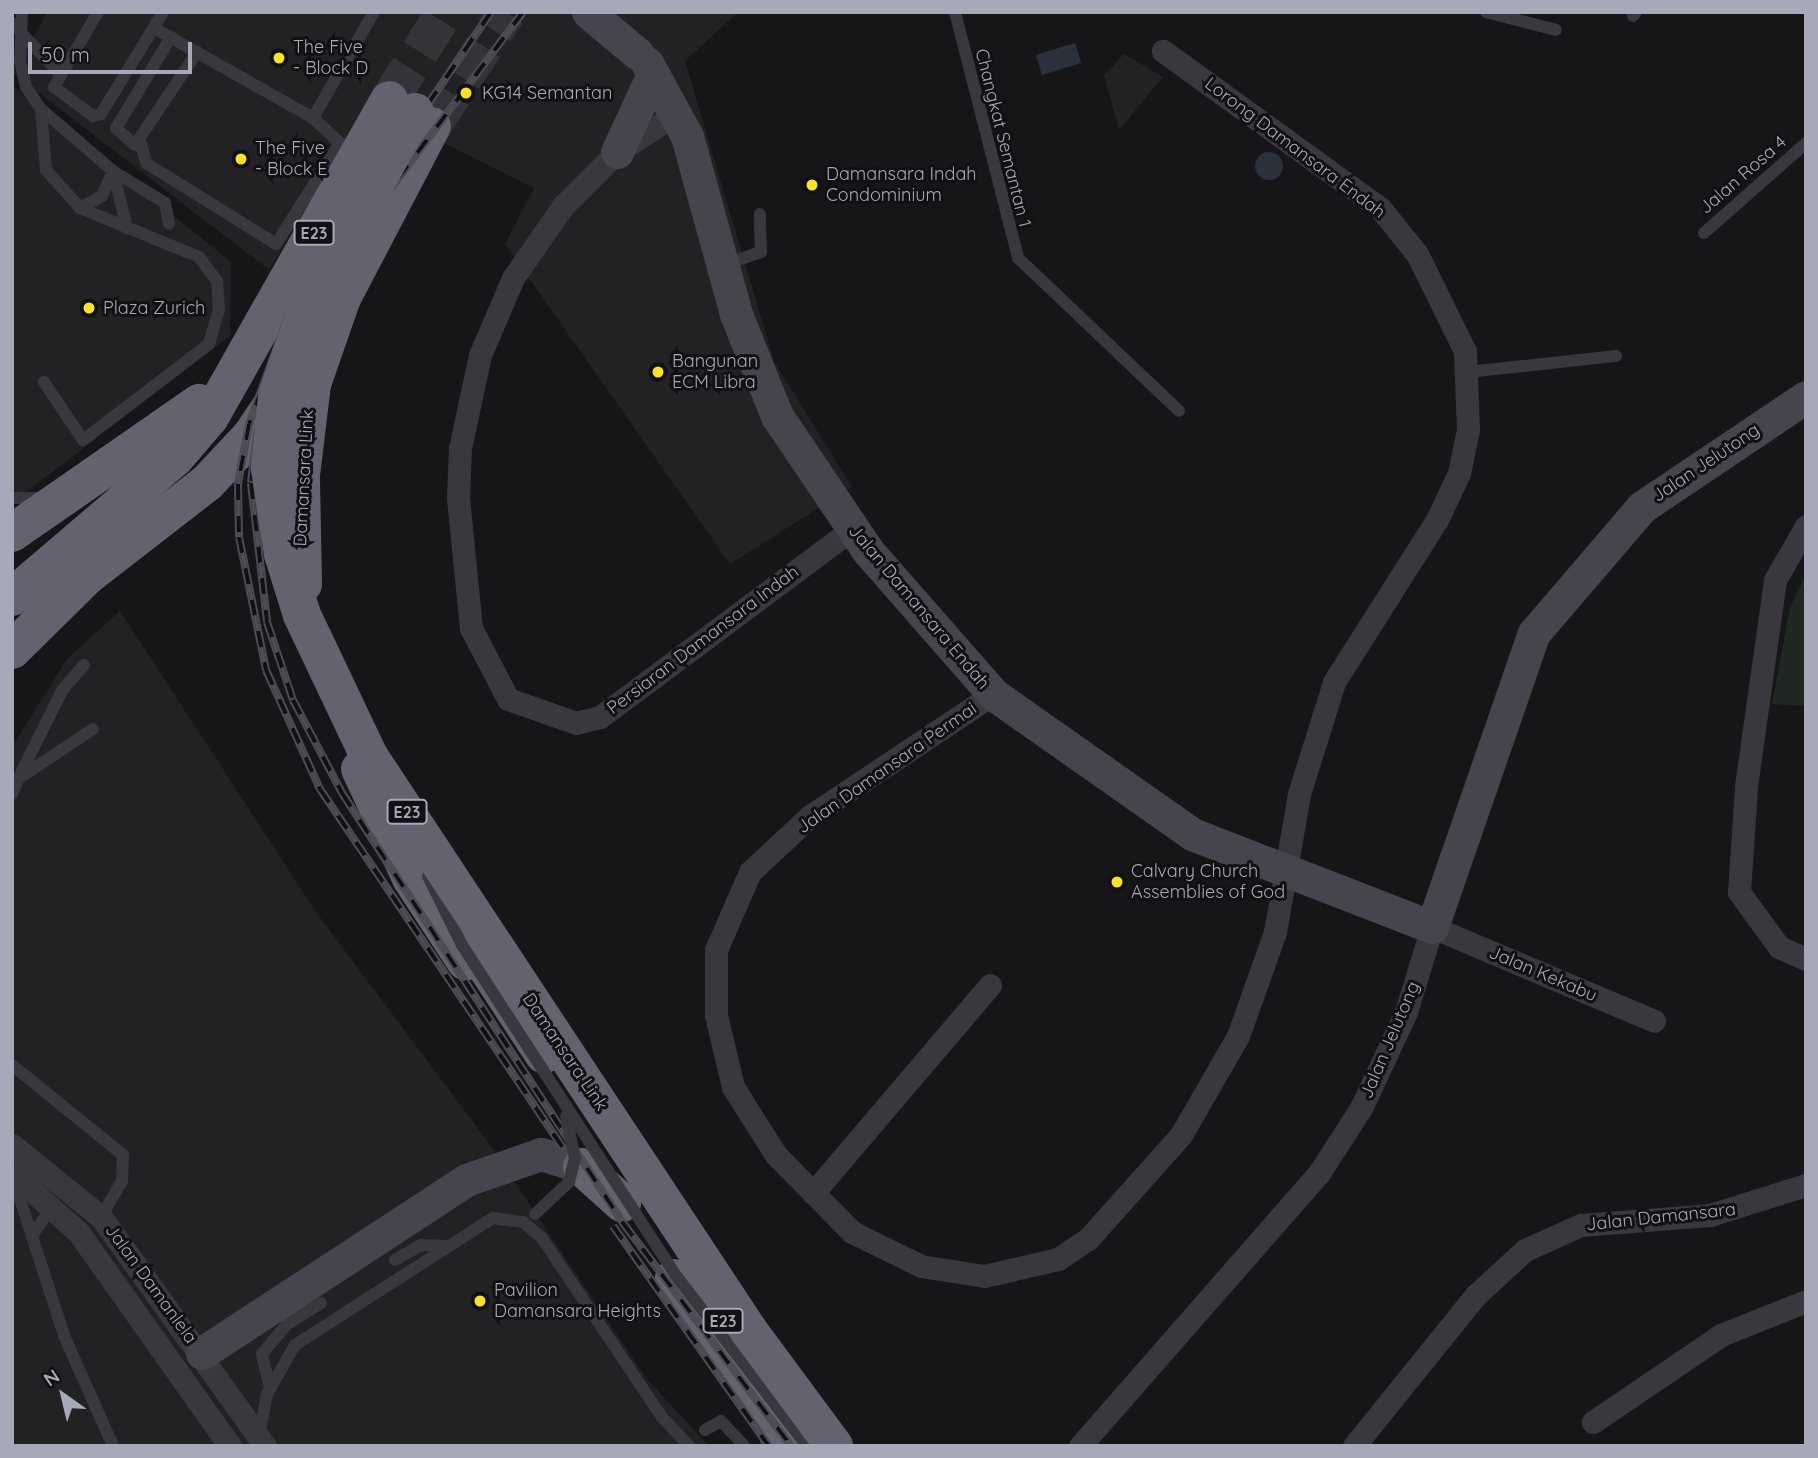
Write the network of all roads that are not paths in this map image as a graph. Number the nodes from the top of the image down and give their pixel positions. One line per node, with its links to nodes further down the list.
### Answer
1 (22, 12): 11 (lane)
2 (98, 12): 16 (lane)
3 (163, 12): 9 (lane)
4 (589, 12): 15 (street, Jalan Damansara Endah)
5 (955, 12): 37 (lane, Changkat Semantan 1)
6 (1486, 12): 10 (lane)
7 (376, 13): 20 (lane)
8 (12, 23): 11 (lane)
9 (154, 28): 12 (lane); 16 (lane)
10 (1556, 30)
11 (26, 34): 16 (lane); 17 (lane)
12 (171, 37): 14 (lane); 22 (lane)
13 (1163, 51): 34 (street, Lorong Damansara Endah)
14 (197, 52): 20 (lane); 22 (lane)
15 (646, 64): 19 (street, Jalan Damansara Endah); 23 (street)
16 (61, 75)
17 (41, 109): 24 (lane); 25 (lane)
18 (412, 113): 31 (highway, Damansara Link / E23); 33 (highway, E23); 48 (highway, Damansara Link / E23, bridge)
19 (676, 114): 23 (street, Persiaran Damansara Indah); 30 (street, Jalan Damansara Endah)
20 (313, 118): 22 (lane)
21 (1806, 143): 29 (lane, Jalan Rosa 4)
22 (141, 144)
23 (617, 152): 41 (street, Persiaran Damansara Indah)
24 (113, 171): 25 (lane); 27 (lane); 28 (lane)
25 (80, 208): 28 (lane)
26 (760, 214): 30 (lane)
27 (169, 224)
28 (127, 228): 35 (lane)
29 (1704, 233)
30 (723, 265): 41 (street, Jalan Damansara Endah)
31 (342, 298): 44 (highway); 48 (highway, Damansara Link / E23)
32 (1616, 356): 34 (lane)
33 (240, 366): 39 (highway); 43 (highway, E23)
34 (1468, 372): 51 (street, Lorong Damansara Endah)
35 (44, 382)
36 (1806, 397): 42 (street, Jalan Jelutong)
37 (1179, 411)
38 (1806, 414): 42 (street, Jalan Jelutong)
39 (13, 523)
40 (1806, 526): 53 (street)
41 (852, 529): 46 (street, Jalan Damansara Endah)
42 (1615, 539): 52 (street, Jalan Jelutong)
43 (22, 587)
44 (12, 650)
45 (84, 665): 49 (lane)
46 (993, 694): 51 (street, Jalan Damansara Endah); 63 (street, Jalan Damansara Permai)
47 (93, 729): 49 (lane)
48 (365, 763): 57 (lane, bridge); 64 (highway); 86 (highway, Damansara Link / E23); 87 (highway, Damansara Link / E23, bridge)
49 (18, 779): 50 (lane)
50 (12, 794)
51 (1283, 872): 52 (street, Jalan Damansara Endah); 63 (street, Jalan Damansara Permai)
52 (1432, 928): 55 (street, Jalan Kekabu); 88 (street, Jalan Jelutong)
53 (1806, 959)
54 (990, 985): 63 (street)
55 (1654, 1021)
56 (12, 1065): 66 (lane)
57 (549, 1080): 67 (lane, bridge); 85 (lane, bridge)
58 (12, 1145): 61 (street, Jalan Damanlela)
59 (582, 1167): 64 (highway); 73 (street)
60 (12, 1174): 65 (street, Jalan Damanlela); 68 (lane)
61 (66, 1185): 65 (lane); 66 (street, Jalan Damanlela)
62 (1806, 1185): 89 (street, Jalan Damansara)
63 (813, 1193)
64 (622, 1203): 75 (highway)
65 (52, 1206): 68 (lane); 73 (street, Jalan Damanlela)
66 (101, 1217): 73 (street, Jalan Damanlela)
67 (523, 1222): 69 (lane); 81 (lane)
68 (32, 1236): 79 (lane)
69 (449, 1246): 70 (lane); 74 (lane)
70 (396, 1260)
71 (1806, 1301): 76 (street)
72 (321, 1303): 74 (lane)
73 (190, 1362): 78 (street, Jalan Damanlela); 80 (street, Jalan Damanlela)
74 (270, 1387): 78 (lane)
75 (753, 1392): 83 (lane); 84 (highway)
76 (1593, 1422)
77 (705, 1430): 82 (lane)
78 (262, 1441)
79 (113, 1446)
80 (230, 1446)
81 (689, 1446)
82 (744, 1446)
83 (767, 1446)
84 (797, 1446)
85 (807, 1446)
86 (814, 1446)
87 (834, 1446)
88 (1080, 1446)
89 (1354, 1446)

